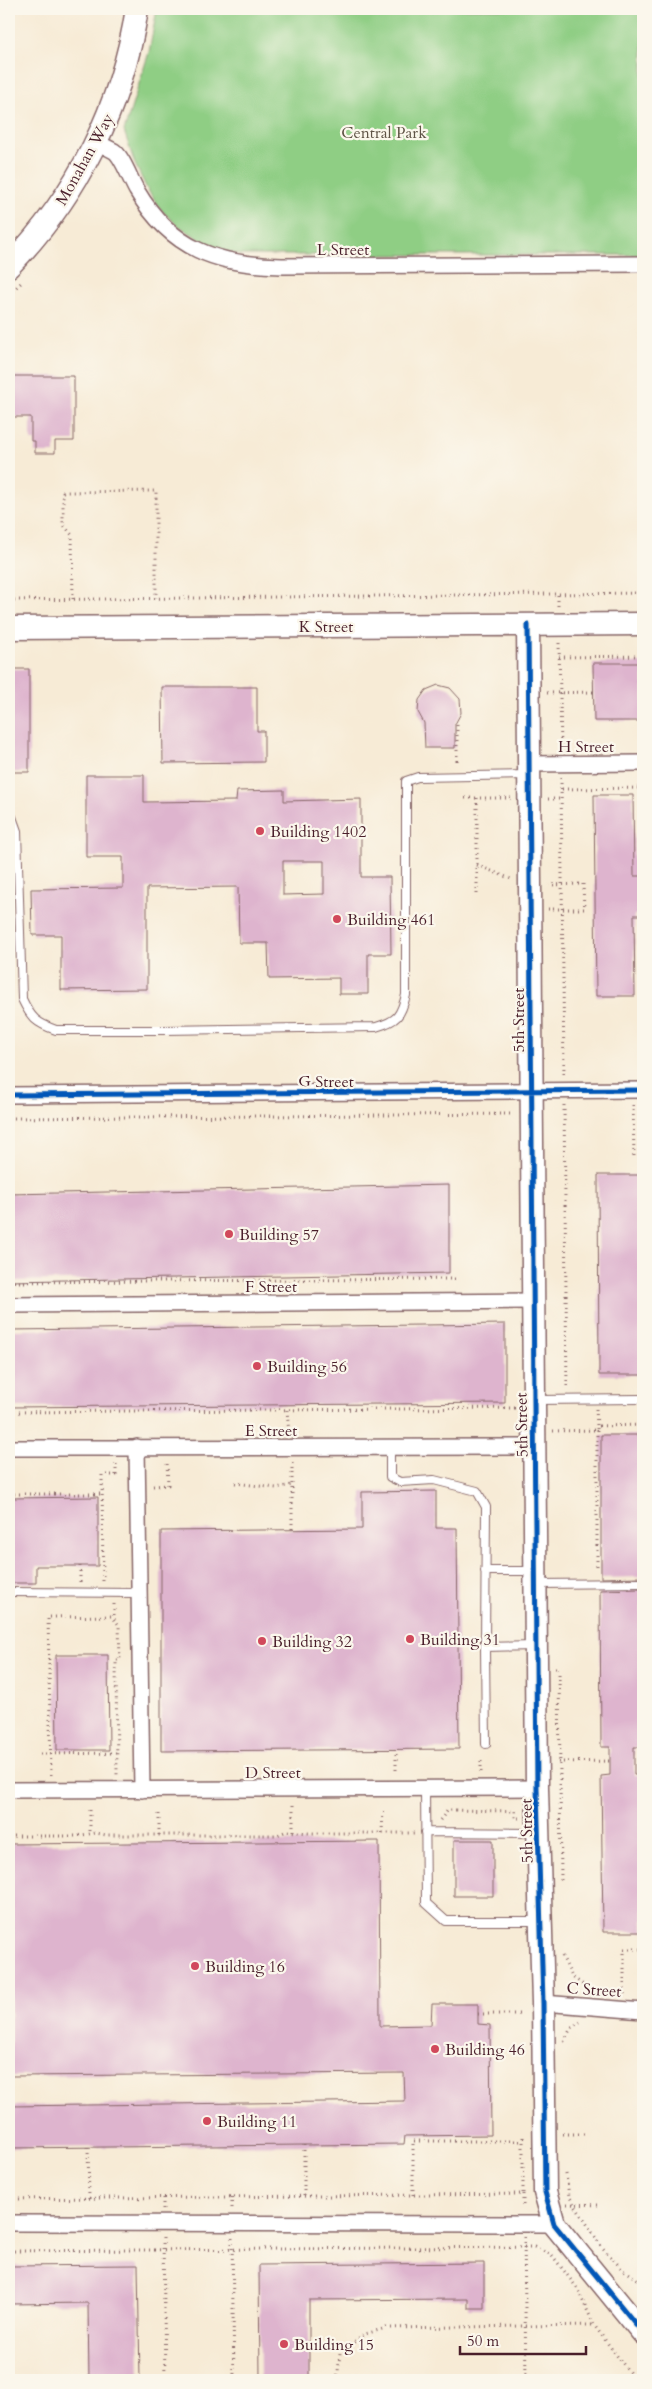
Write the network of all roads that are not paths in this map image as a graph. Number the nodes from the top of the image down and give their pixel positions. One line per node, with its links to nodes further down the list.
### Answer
1 (137, 9): 2 (street, Monahan Way)
2 (96, 143): 3 (street, L Street); 4 (street, Monahan Way)
3 (643, 264)
4 (9, 266)
5 (643, 624): 6 (street, K Street)
6 (528, 625): 7 (street, K Street); 9 (street, 5th Street)
7 (9, 628)
8 (643, 763): 9 (street, H Street)
9 (529, 769): 10 (lane); 12 (street, 5th Street)
10 (9, 815)
11 (643, 1090): 12 (street, G Street)
12 (531, 1092): 13 (street, G Street); 14 (street, 5th Street)
13 (9, 1095)
14 (533, 1301): 15 (street, F Street); 17 (street, 5th Street)
15 (9, 1305)
16 (643, 1399): 17 (lane)
17 (526, 1404): 18 (street, 5th Street)
18 (541, 1439): 20 (street, E Street); 23 (street, 5th Street)
19 (137, 1447): 20 (street, E Street); 21 (street, E Street); 26 (street)
20 (390, 1447): 22 (lane)
21 (9, 1448)
22 (485, 1571): 23 (lane); 28 (lane)
23 (535, 1577): 24 (lane); 27 (street, 5th Street)
24 (643, 1582)
25 (9, 1592): 26 (lane)
26 (139, 1592): 33 (street)
27 (536, 1646): 28 (lane); 30 (street, 5th Street)
28 (486, 1647): 29 (lane)
29 (486, 1744)
30 (537, 1788): 31 (street, D Street); 35 (street, 5th Street)
31 (425, 1789): 33 (street, D Street); 34 (lane)
32 (9, 1790): 33 (street, D Street)
33 (142, 1790)
34 (425, 1831): 35 (lane); 36 (lane)
35 (530, 1833): 36 (street, 5th Street)
36 (541, 1921): 37 (street, 5th Street)
37 (533, 2004): 38 (street, C Street); 40 (street, 5th Street)
38 (643, 2011)
39 (9, 2223): 40 (street)
40 (554, 2224): 41 (street)
41 (643, 2333)

